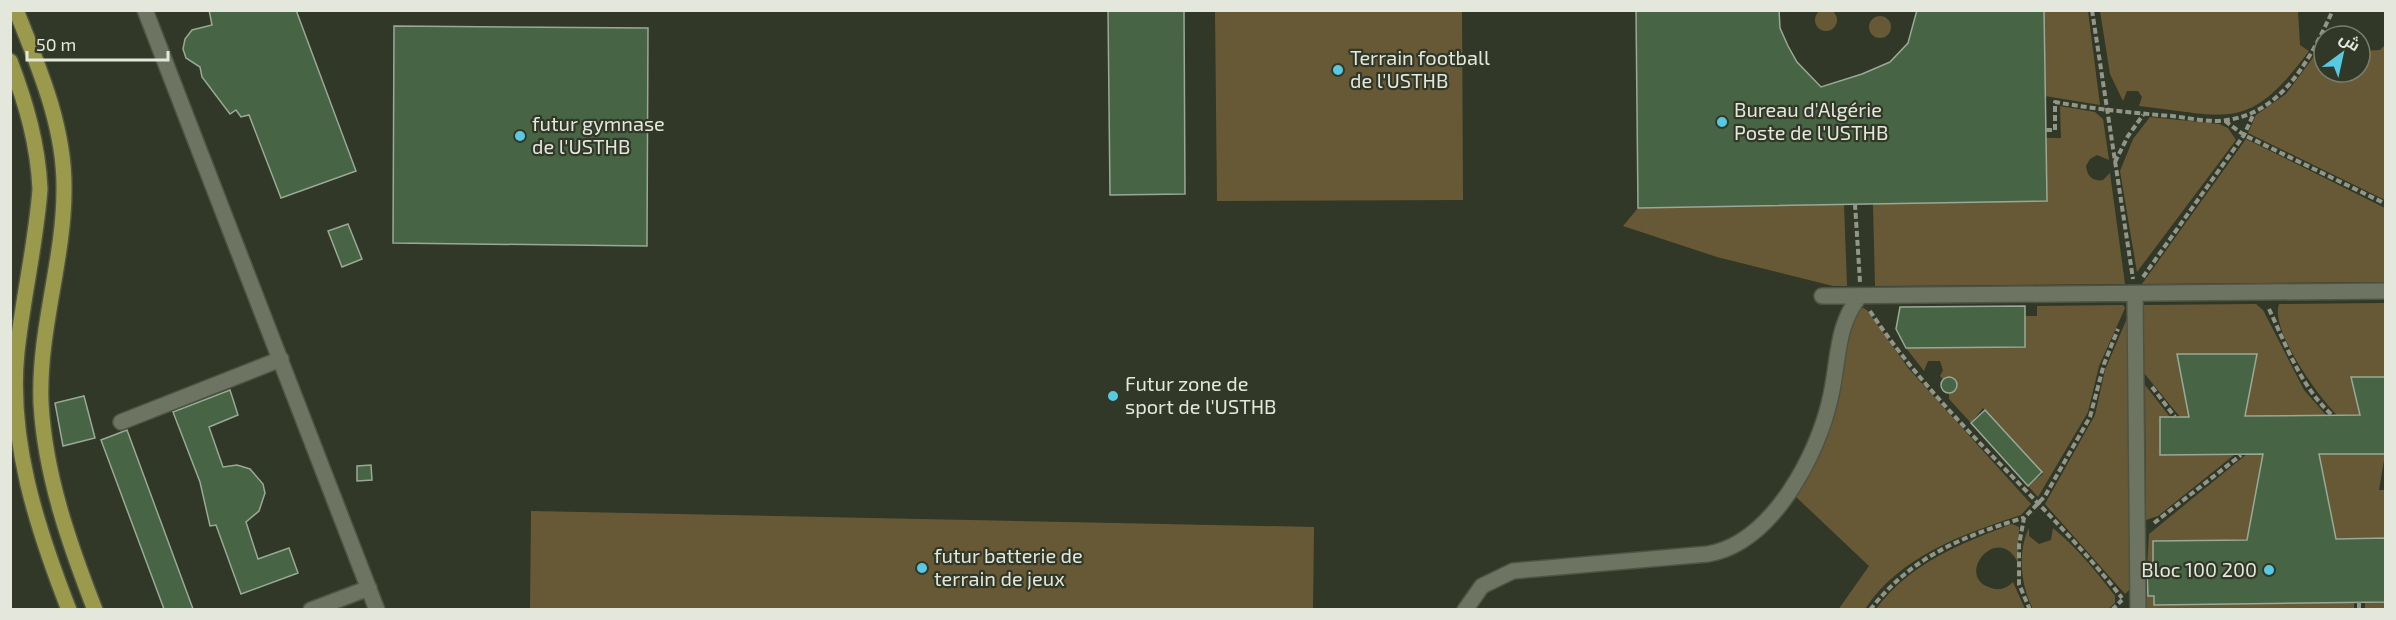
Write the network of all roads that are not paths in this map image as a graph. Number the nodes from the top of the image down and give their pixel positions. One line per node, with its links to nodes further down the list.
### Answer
1 (16, 10): 13 (main road)
2 (145, 10): 8 (lane)
3 (10, 61): 12 (main road)
4 (2385, 291): 5 (lane)
5 (2135, 294): 7 (lane); 11 (lane)
6 (1822, 296): 7 (lane)
7 (1860, 296): 16 (lane)
8 (281, 359): 9 (lane); 10 (lane)
9 (121, 422)
10 (369, 588): 14 (lane); 15 (lane)
11 (2133, 603)
12 (69, 609)
13 (95, 609)
14 (311, 609)
15 (377, 609)
16 (1465, 609)

